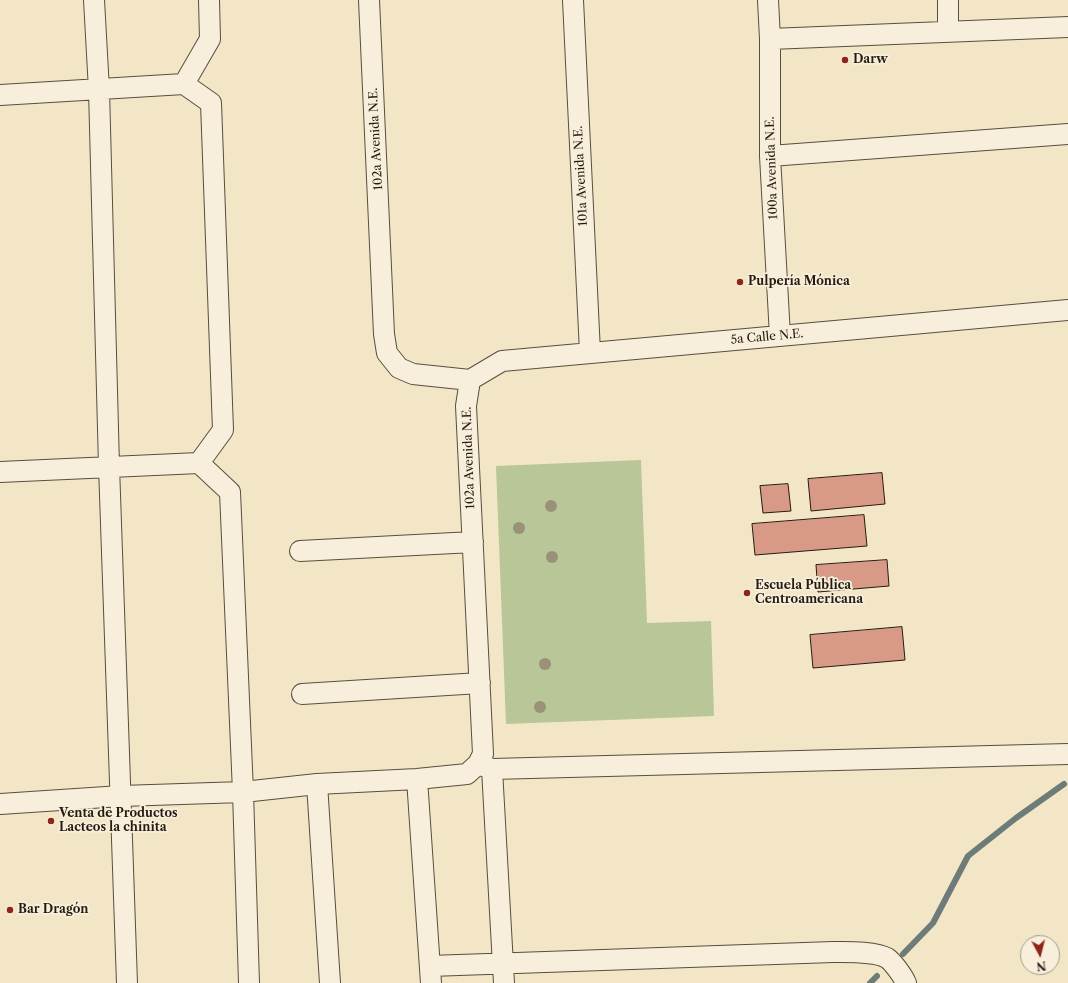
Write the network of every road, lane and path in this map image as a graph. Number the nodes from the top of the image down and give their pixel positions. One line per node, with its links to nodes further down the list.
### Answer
1 (94, 0): 11 (street)
2 (209, 0): 10 (street)
3 (370, 0): 18 (street, 102a Avenida N.E.)
4 (573, 0): 17 (street, 101a Avenida N.E.)
5 (768, 0): 9 (street, 100a Avenida N.E.)
6 (948, 0): 8 (street)
7 (1068, 27): 8 (street)
8 (948, 32): 9 (street)
9 (770, 40): 14 (street, 100a Avenida N.E.)
10 (184, 84): 11 (street); 19 (street)
11 (99, 90): 12 (street); 20 (street)
12 (0, 95)
13 (1068, 134): 14 (street)
14 (770, 156): 16 (street, 100a Avenida N.E.)
15 (1068, 310): 16 (street, 5a Calle N.E.)
16 (780, 336): 17 (street, 5a Calle N.E.)
17 (590, 352): 18 (street, 5a Calle N.E.)
18 (470, 380): 22 (street, 102a Avenida N.E.)
19 (199, 463): 20 (street); 30 (street)
20 (109, 466): 21 (street); 31 (street)
21 (0, 472)
22 (473, 542): 23 (street); 24 (street, 102a Avenida N.E.)
23 (300, 551)
24 (480, 683): 25 (street); 27 (street, 102a Avenida N.E.)
25 (302, 694)
26 (1068, 754): 27 (street)
27 (485, 766): 28 (street); 33 (street, 102a Avenida N.E.)
28 (417, 780): 29 (street); 34 (street)
29 (317, 784): 30 (street); 37 (street)
30 (243, 792): 31 (street); 36 (street)
31 (121, 796): 32 (street); 35 (street)
32 (0, 804)
33 (503, 963): 34 (street); 38 (street, 102a Avenida N.E.); 39 (street)
34 (430, 975)
35 (127, 983)
36 (249, 983)
37 (330, 983)
38 (504, 983)
39 (906, 983)

